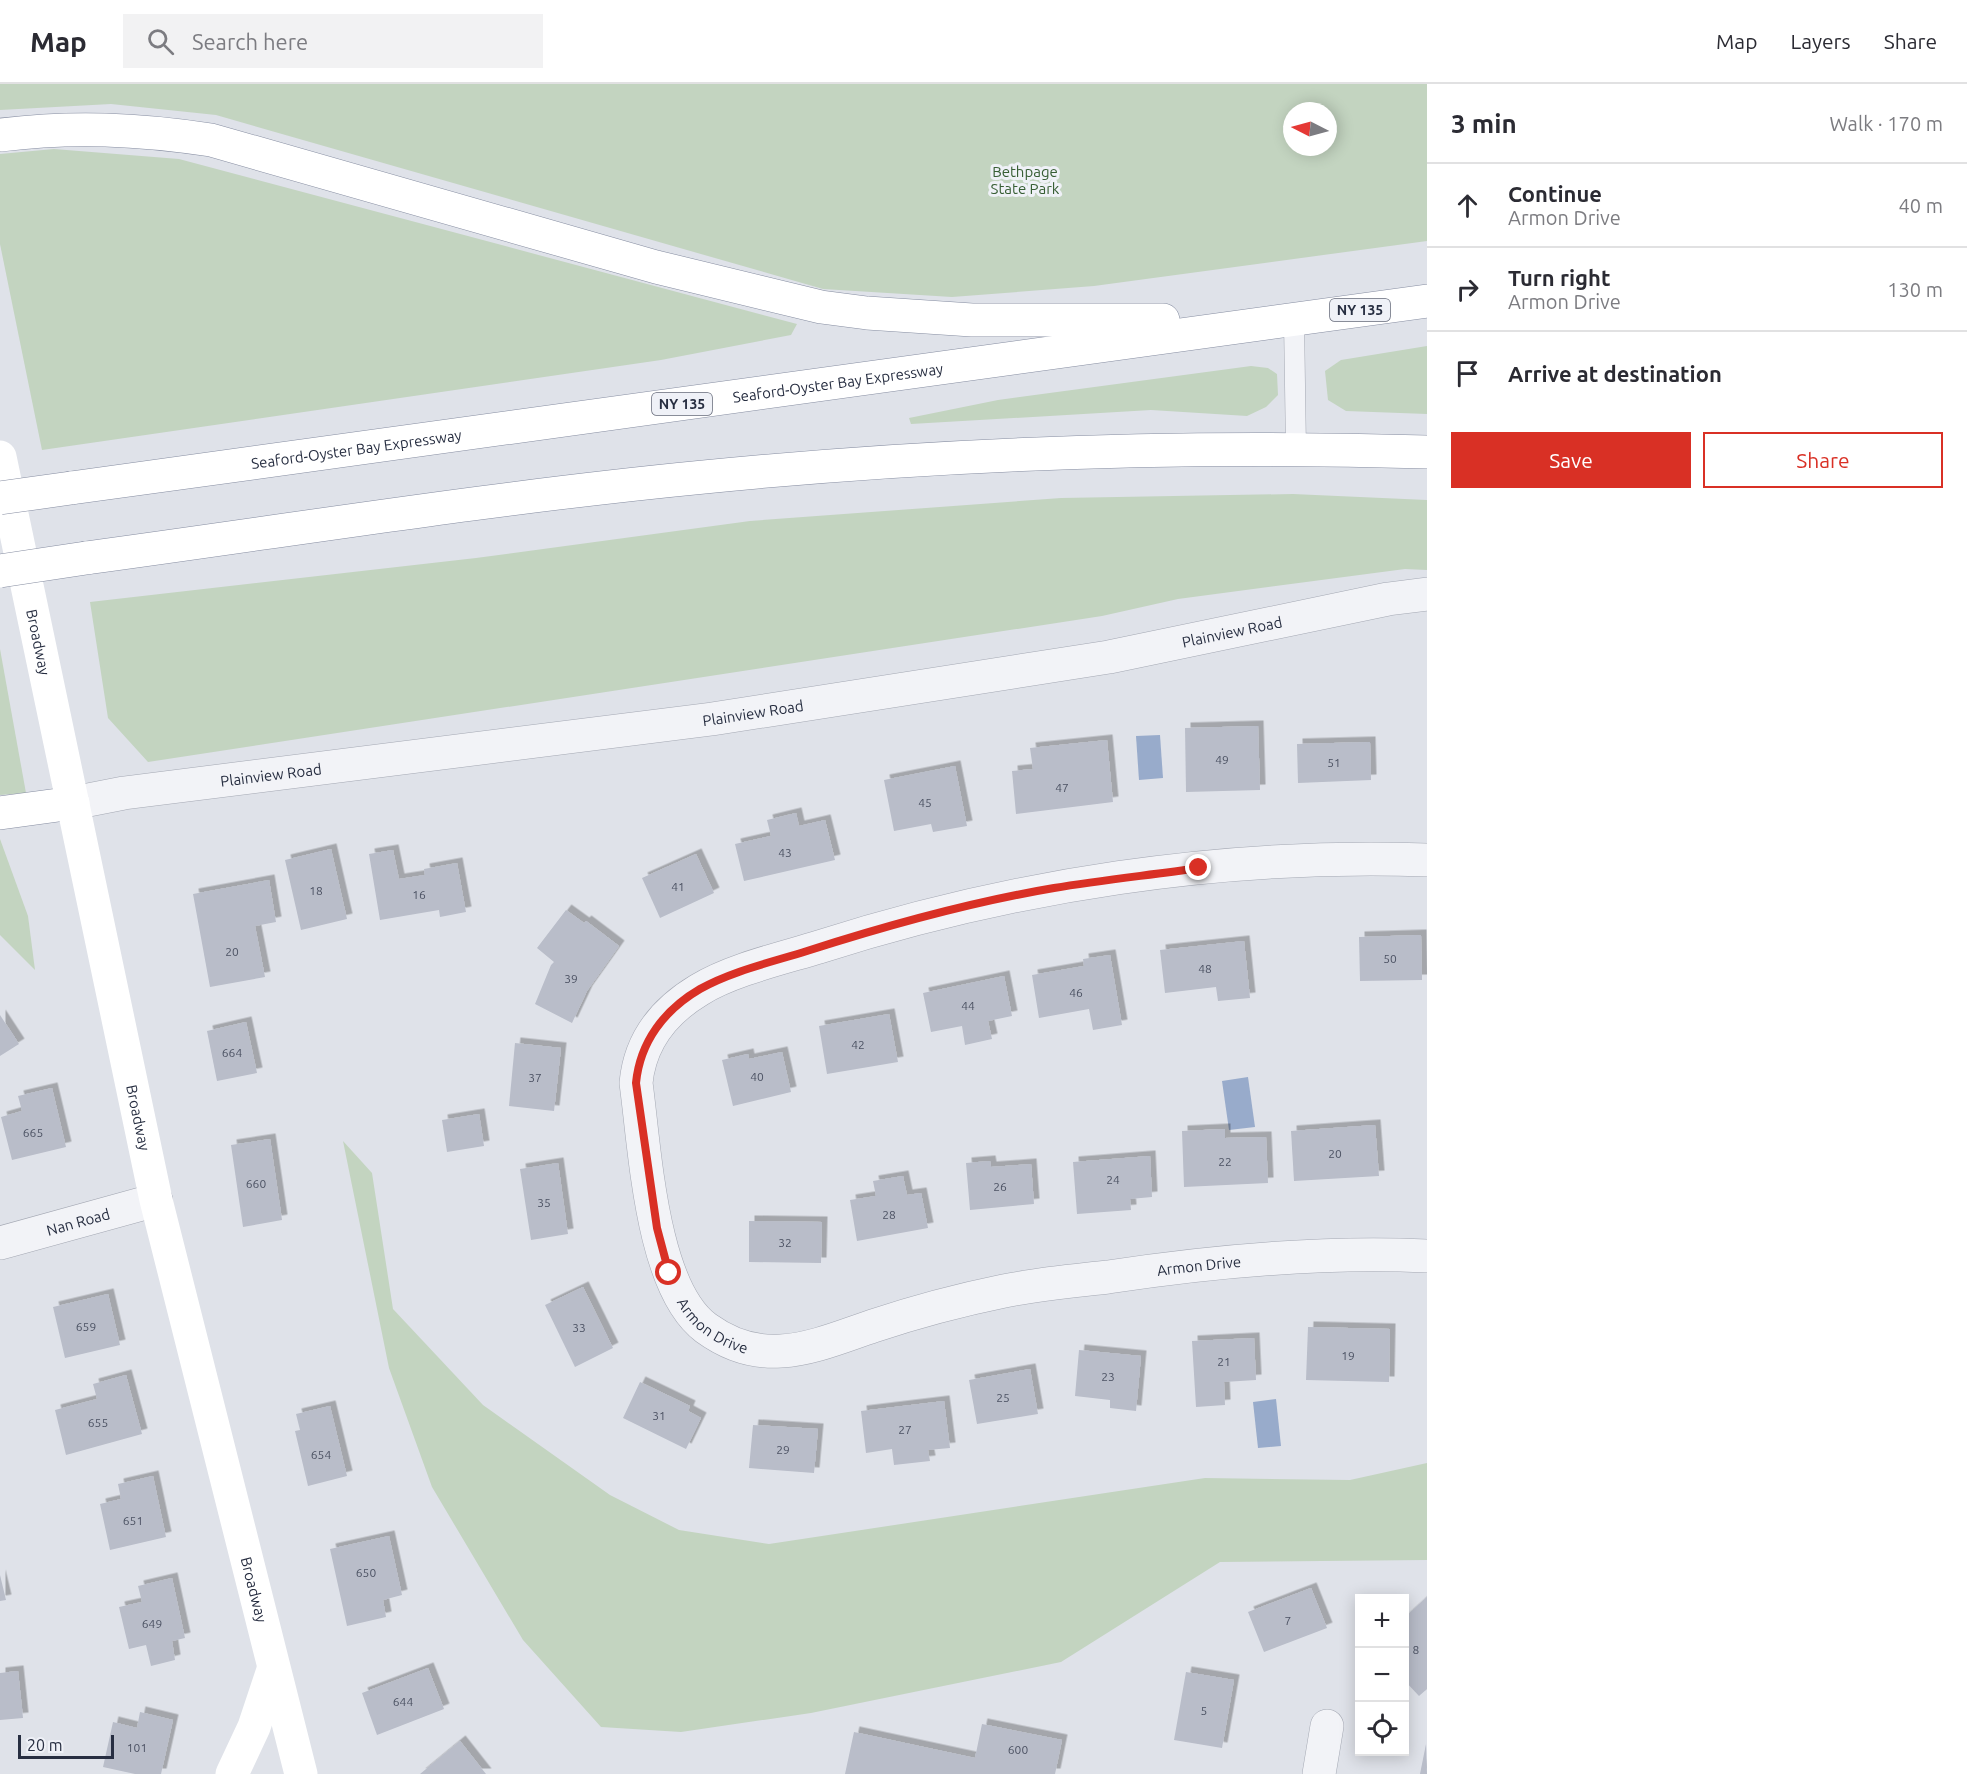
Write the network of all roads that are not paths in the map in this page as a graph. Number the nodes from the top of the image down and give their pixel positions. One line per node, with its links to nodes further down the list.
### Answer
1 (0, 135): 3 (main road)
2 (1427, 301): 3 (main road, Seaford-Oyster Bay Expressway / NY 135)
3 (1294, 320): 4 (lane); 7 (main road, Seaford-Oyster Bay Expressway / NY 135, bridge)
4 (1296, 450): 5 (main road); 8 (main road, bridge)
5 (1427, 452)
6 (0, 456): 10 (main road, Broadway)
7 (0, 498)
8 (0, 571)
9 (1427, 594): 10 (street, Plainview Road)
10 (73, 803): 11 (main road); 13 (main road, Broadway)
11 (0, 813)
12 (1427, 860): 15 (street, Armon Drive)
13 (156, 1200): 14 (street, Nan Road); 16 (main road, Broadway)
14 (0, 1243)
15 (1427, 1256)
16 (273, 1670): 18 (main road); 19 (main road, Broadway)
17 (1327, 1726): 20 (street)
18 (232, 1774)
19 (301, 1774)
20 (1319, 1774)

